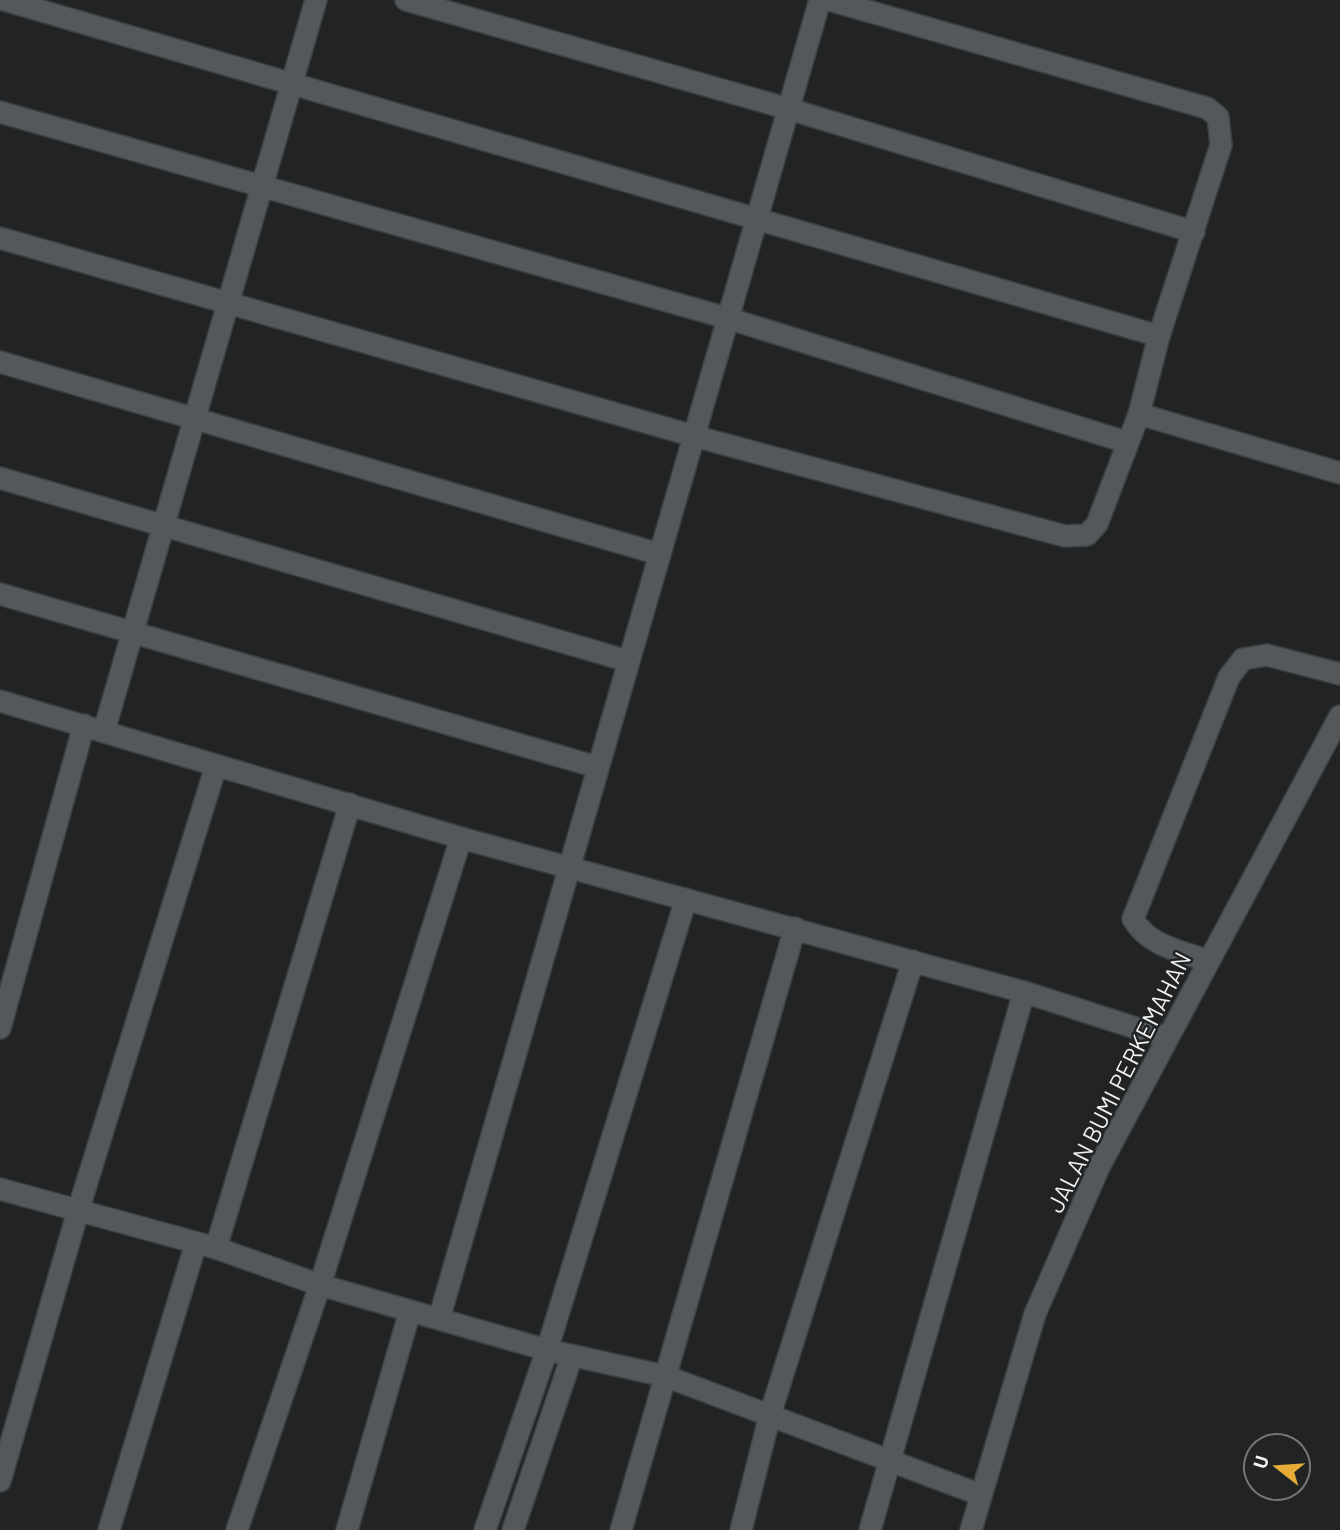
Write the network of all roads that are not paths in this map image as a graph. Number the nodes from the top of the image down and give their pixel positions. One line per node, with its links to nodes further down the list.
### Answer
1 (4, 0): 6 (street)
2 (316, 0): 6 (street)
3 (406, 0): 7 (street)
4 (820, 0): 7 (street)
5 (829, 0): 11 (street)
6 (292, 84): 9 (street); 10 (street)
7 (789, 109): 10 (street); 11 (street)
8 (0, 112): 9 (street)
9 (262, 188): 13 (street); 14 (street)
10 (757, 219): 14 (street); 15 (street)
11 (1194, 232): 15 (street)
12 (0, 238): 13 (street)
13 (228, 304): 18 (street); 19 (street)
14 (727, 318): 19 (street); 20 (street)
15 (1159, 336): 17 (street)
16 (0, 362): 18 (street)
17 (1139, 414): 20 (street); 21 (street)
18 (194, 419): 23 (street); 24 (street)
19 (694, 436): 20 (street); 24 (street)
20 (1126, 442)
21 (1340, 473)
22 (0, 478): 23 (street)
23 (163, 526): 26 (street); 27 (street)
24 (659, 554): 27 (street)
25 (0, 594): 26 (street)
26 (132, 632): 31 (street); 33 (street)
27 (628, 660): 33 (street)
28 (1340, 674): 40 (street)
29 (0, 701): 31 (street)
30 (1340, 716): 40 (street, JALAN BUMI PERKEMAHAN)
31 (94, 728): 32 (street); 42 (street)
32 (216, 766): 34 (street); 45 (street)
33 (597, 767): 36 (street)
34 (350, 804): 35 (street); 46 (street)
35 (461, 838): 36 (street); 47 (street)
36 (568, 868): 37 (street); 49 (street)
37 (686, 899): 38 (street); 50 (street)
38 (795, 928): 39 (street); 52 (street)
39 (913, 961): 41 (street); 53 (street)
40 (1209, 961): 43 (street, JALAN BUMI PERKEMAHAN)
41 (1024, 992): 43 (street); 54 (street)
42 (0, 1028)
43 (1167, 1038): 56 (street, JALAN BUMI PERKEMAHAN)
44 (0, 1189): 45 (street)
45 (78, 1211): 46 (street); 55 (street)
46 (206, 1245): 47 (street); 57 (street)
47 (320, 1285): 48 (street); 58 (street)
48 (410, 1311): 49 (street); 59 (street)
49 (439, 1319): 50 (street)
50 (547, 1350): 51 (street); 60 (street)
51 (572, 1356): 52 (street); 61 (street)
52 (665, 1376): 53 (street); 62 (street)
53 (770, 1415): 54 (street); 63 (street)
54 (890, 1461): 56 (street); 64 (street)
55 (0, 1481)
56 (981, 1495): 65 (street, JALAN BUMI PERKEMAHAN)
57 (109, 1530)
58 (237, 1530)
59 (348, 1530)
60 (485, 1530)
61 (513, 1530)
62 (621, 1530)
63 (741, 1530)
64 (870, 1530)
65 (971, 1530)

